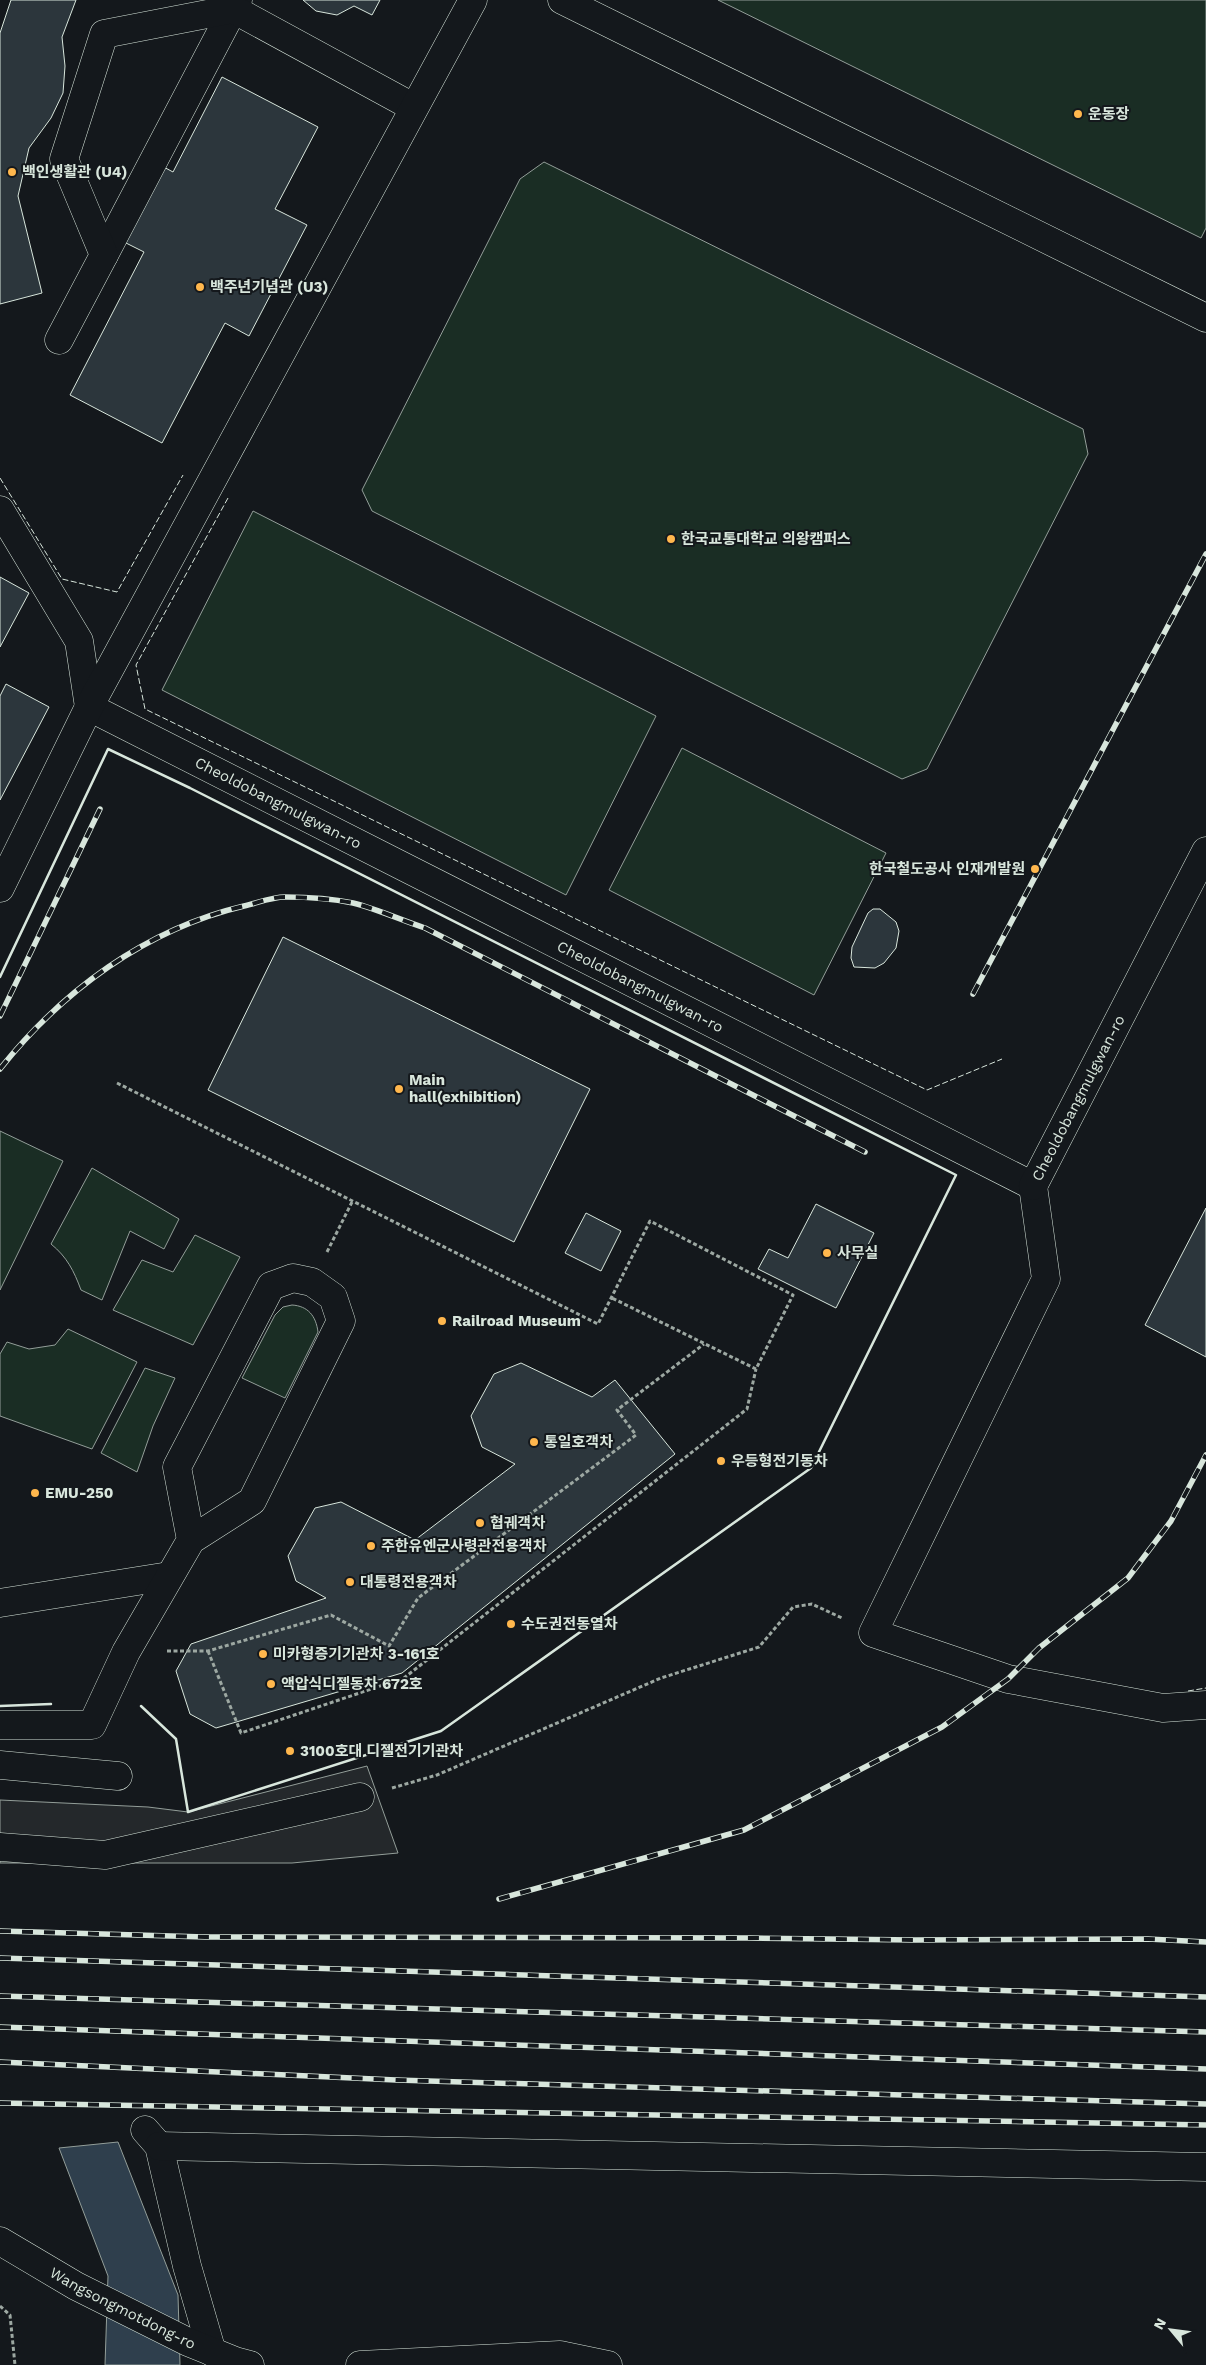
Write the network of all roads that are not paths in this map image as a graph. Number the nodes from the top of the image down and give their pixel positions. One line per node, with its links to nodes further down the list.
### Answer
1 (473, 0): 4 (street)
2 (562, 0): 6 (street)
3 (235, 4): 4 (street); 5 (street); 5 (street)
4 (414, 107): 9 (street)
5 (104, 255): 7 (street)
6 (1206, 318)
7 (59, 340)
8 (0, 510): 9 (street)
9 (89, 707): 11 (street); 12 (street, Cheoldobangmulgwan-ro)
10 (1206, 851): 12 (street, Cheoldobangmulgwan-ro)
11 (0, 888)
12 (1032, 1186): 16 (street)
13 (191, 1540): 13 (street); 14 (street)
14 (169, 1576): 15 (street); 17 (street)
15 (0, 1603)
16 (1206, 1705)
17 (0, 1725)
18 (0, 1766): 19 (street)
19 (118, 1776)
20 (360, 1796): 21 (street)
21 (0, 1847)
22 (1206, 2167): 24 (street)
23 (0, 2241): 24 (street, Wangsongmotdong-ro)
24 (200, 2347): 25 (street, Wangsongmotdong-ro)
25 (250, 2365)
26 (360, 2365): 27 (street)
27 (608, 2365)

